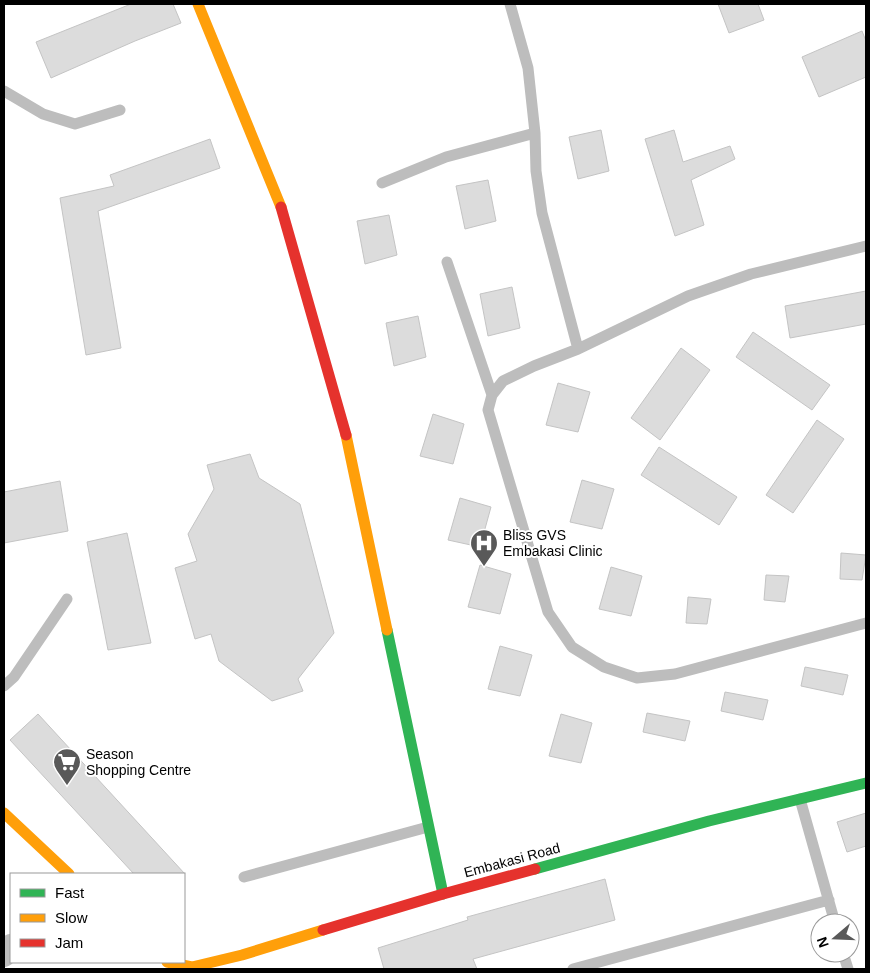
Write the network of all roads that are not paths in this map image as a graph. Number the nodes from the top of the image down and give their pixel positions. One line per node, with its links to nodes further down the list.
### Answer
1 (198, 4): 17 (street)
2 (510, 4): 5 (lane)
3 (4, 91): 4 (lane)
4 (120, 110)
5 (535, 133): 6 (lane); 9 (lane)
6 (382, 183)
7 (866, 246): 9 (lane)
8 (447, 262): 10 (lane)
9 (578, 349): 10 (lane)
10 (492, 395): 12 (lane)
11 (67, 599): 13 (lane)
12 (866, 622)
13 (4, 686)
14 (866, 783): 15 (street, Embakasi Road)
15 (800, 799): 20 (street, Embakasi Road); 21 (lane)
16 (4, 813): 18 (street)
17 (429, 827): 19 (lane); 20 (street)
18 (68, 873)
19 (244, 877)
20 (442, 894): 23 (street, Embakasi Road)
21 (829, 900): 22 (lane); 24 (lane)
22 (832, 913)
23 (172, 963)
24 (573, 969)

